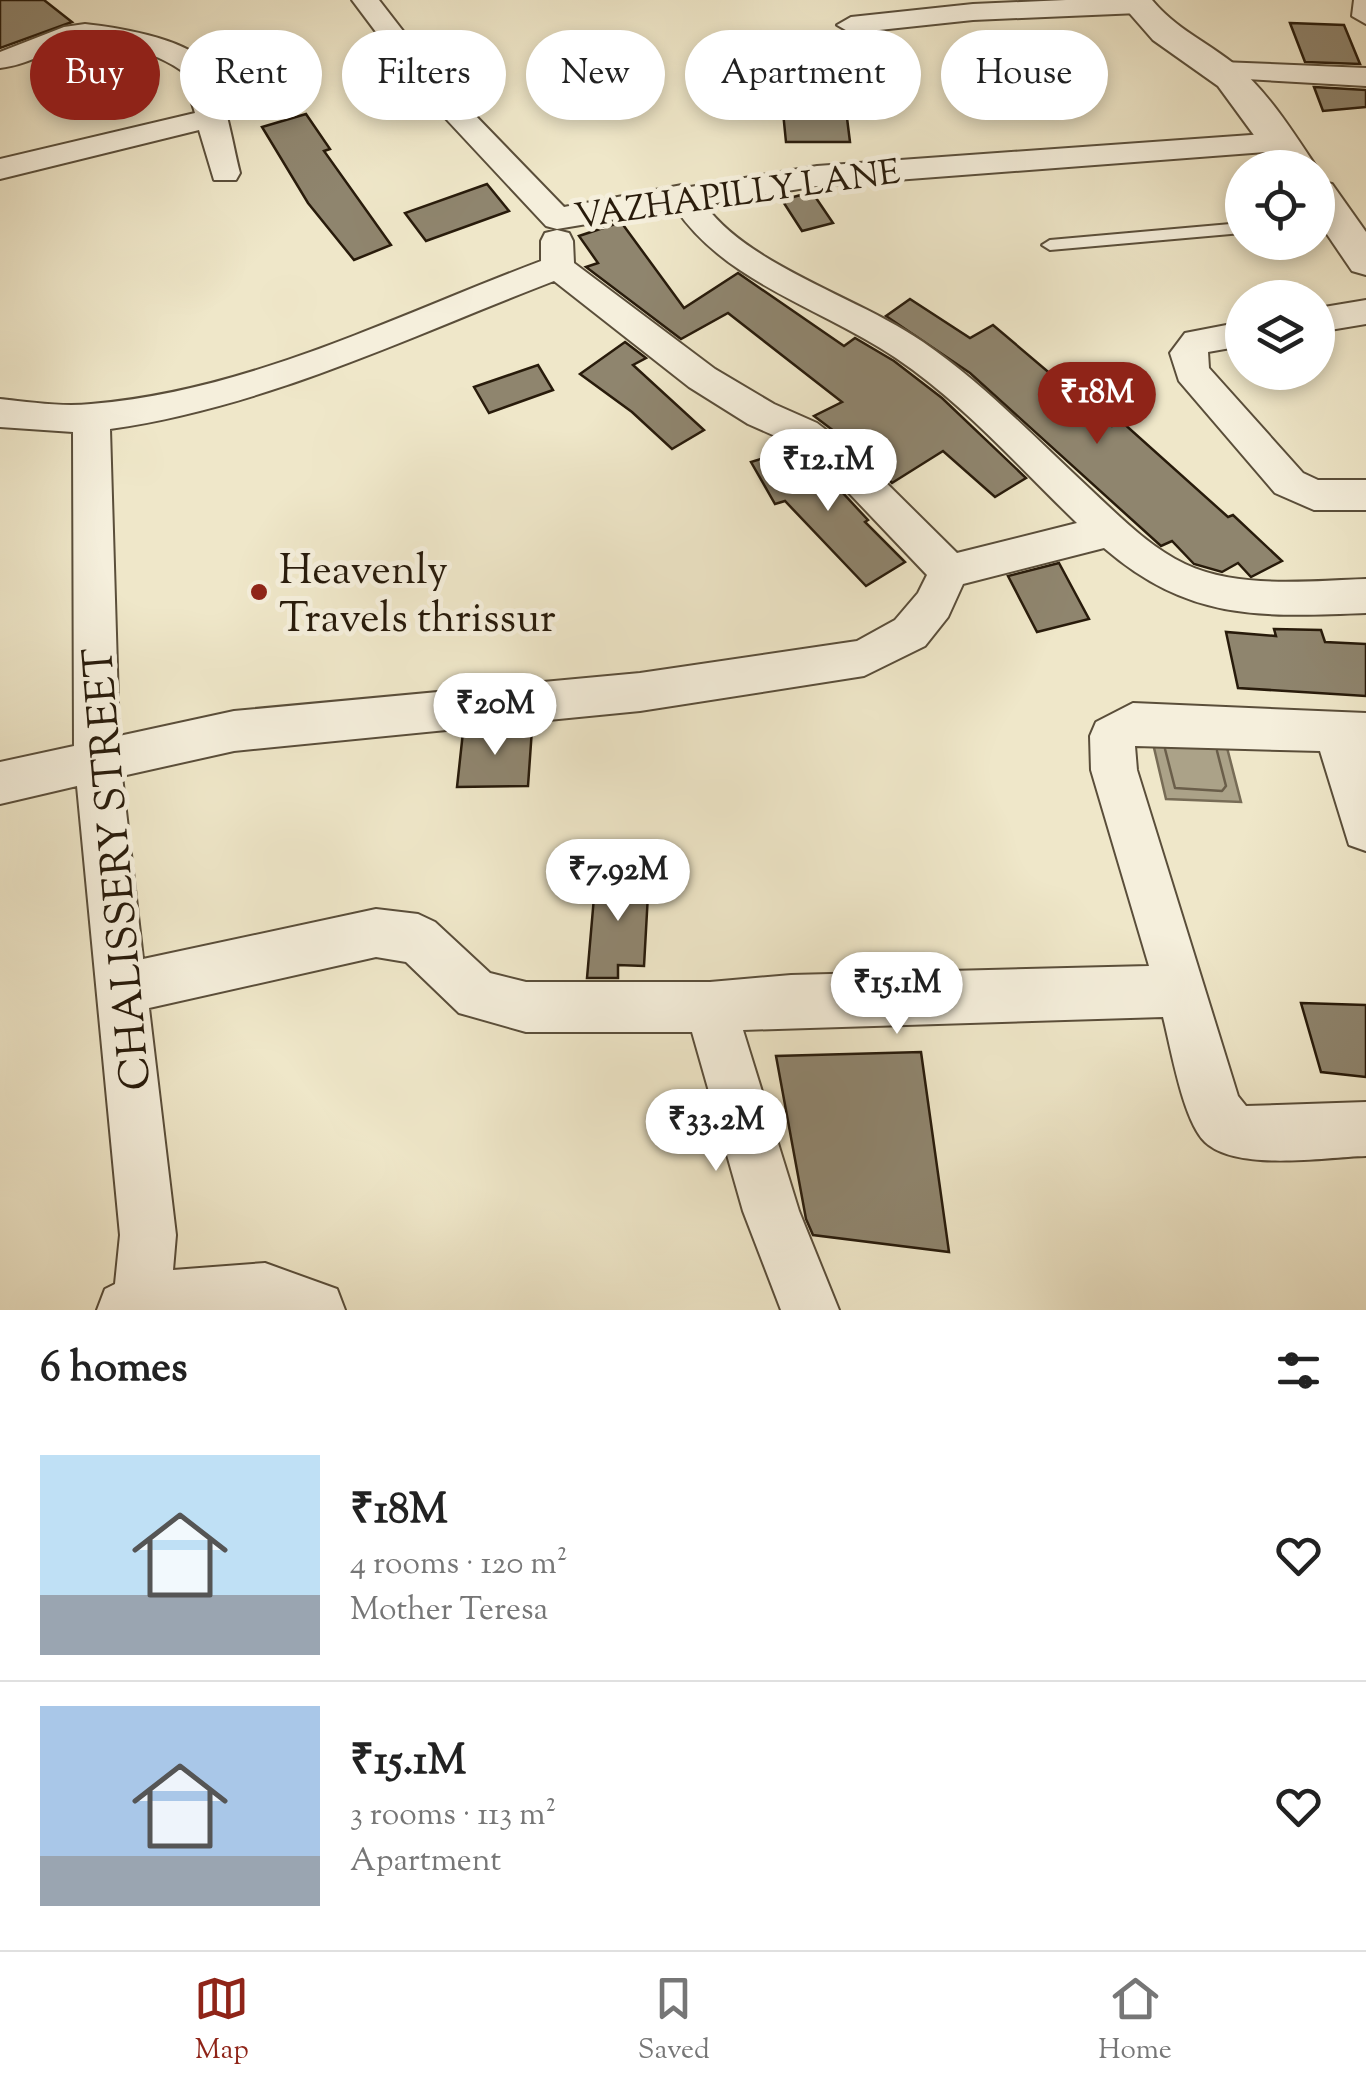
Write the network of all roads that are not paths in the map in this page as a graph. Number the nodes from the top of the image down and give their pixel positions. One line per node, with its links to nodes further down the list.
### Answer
1 (365, 0): 17 (street)
2 (1137, 2): 5 (street); 8 (street)
3 (1366, 2): 4 (street)
4 (1366, 16)
5 (851, 24)
6 (180, 58): 7 (street)
7 (0, 60)
8 (1221, 71): 9 (street); 12 (street)
9 (1366, 77)
10 (203, 120): 14 (street)
11 (212, 120): 15 (street)
12 (1284, 150)
13 (1225, 158): 16 (street, VAZHAPILLY LANE)
14 (0, 169)
15 (226, 173)
16 (682, 195): 17 (street, VAZHAPILLY LANE); 29 (street)
17 (557, 218): 22 (street, VAZHAPILLY LANE)
18 (1335, 224): 21 (street)
19 (1225, 229): 20 (lane)
20 (1050, 244)
21 (1366, 261)
22 (558, 267): 27 (street, VAZHAPILLY LANE); 30 (street)
23 (1366, 312): 24 (street)
24 (1335, 317)
25 (1225, 337): 28 (street)
26 (0, 413): 27 (street, VAZHAPILLY LANE)
27 (91, 418): 33 (street, CHALISSERY STREET)
28 (1366, 495)
29 (1110, 531): 30 (street); 31 (street)
30 (949, 571): 33 (street)
31 (1366, 596)
32 (1352, 733): 35 (street); 37 (street)
33 (97, 759): 34 (street); 36 (street, CHALISSERY STREET)
34 (0, 783)
35 (1366, 828)
36 (122, 989): 38 (street); 40 (street, CHALISSERY STREET)
37 (1181, 991): 38 (street); 39 (street)
38 (710, 1007): 42 (street)
39 (1366, 1128)
40 (134, 1305): 41 (street)
41 (316, 1310)
42 (810, 1310)

